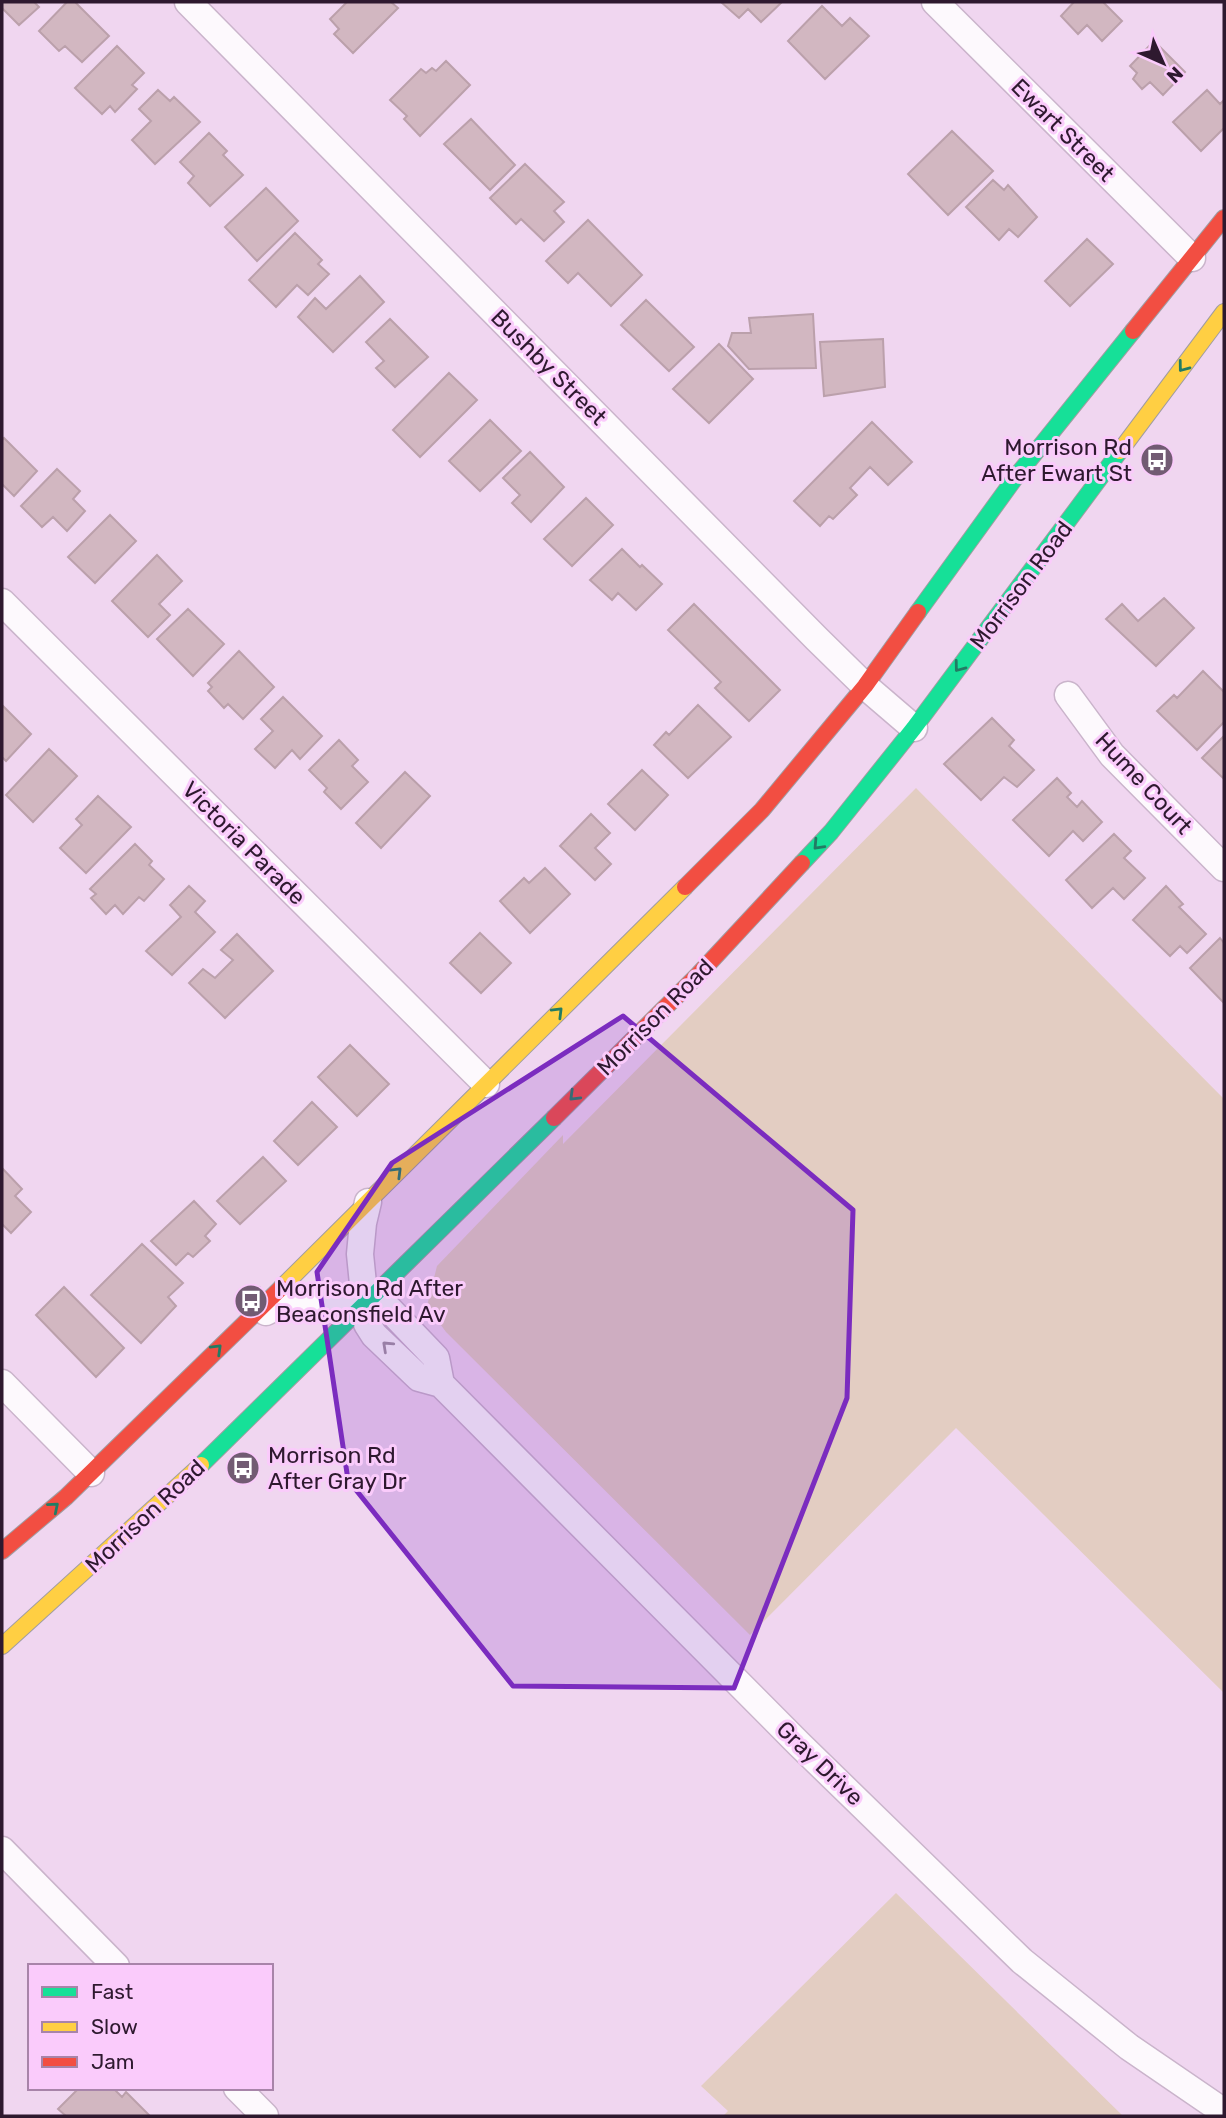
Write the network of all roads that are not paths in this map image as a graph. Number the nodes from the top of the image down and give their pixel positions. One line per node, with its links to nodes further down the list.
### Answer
1 (188, 2): 7 (street, Bushby Street)
2 (935, 2): 4 (street, Ewart Street)
3 (1224, 218): 4 (main road)
4 (1192, 258): 7 (main road)
5 (1224, 312): 9 (main road, Morrison Road, one-way to 9)
6 (2, 602): 11 (street, Victoria Parade)
7 (865, 686): 9 (street, Bushby Street); 11 (main road, one-way to 7)
8 (1068, 695): 10 (street, Hume Court)
9 (914, 728): 13 (main road, Morrison Road, one-way to 13)
10 (1224, 868)
11 (486, 1084): 12 (main road, one-way to 11)
12 (368, 1202): 13 (street); 14 (main road)
13 (366, 1304): 14 (street, Gray Drive); 18 (main road, Morrison Road); 22 (street, Gray Drive)
14 (244, 1322): 16 (main road, one-way to 14)
15 (2, 1383): 16 (street)
16 (91, 1473): 17 (main road, one-way to 16)
17 (2, 1551)
18 (2, 1646)
19 (2, 1850): 20 (street)
20 (114, 1964)
21 (239, 2090): 23 (street)
22 (1224, 2112)
23 (265, 2116)

